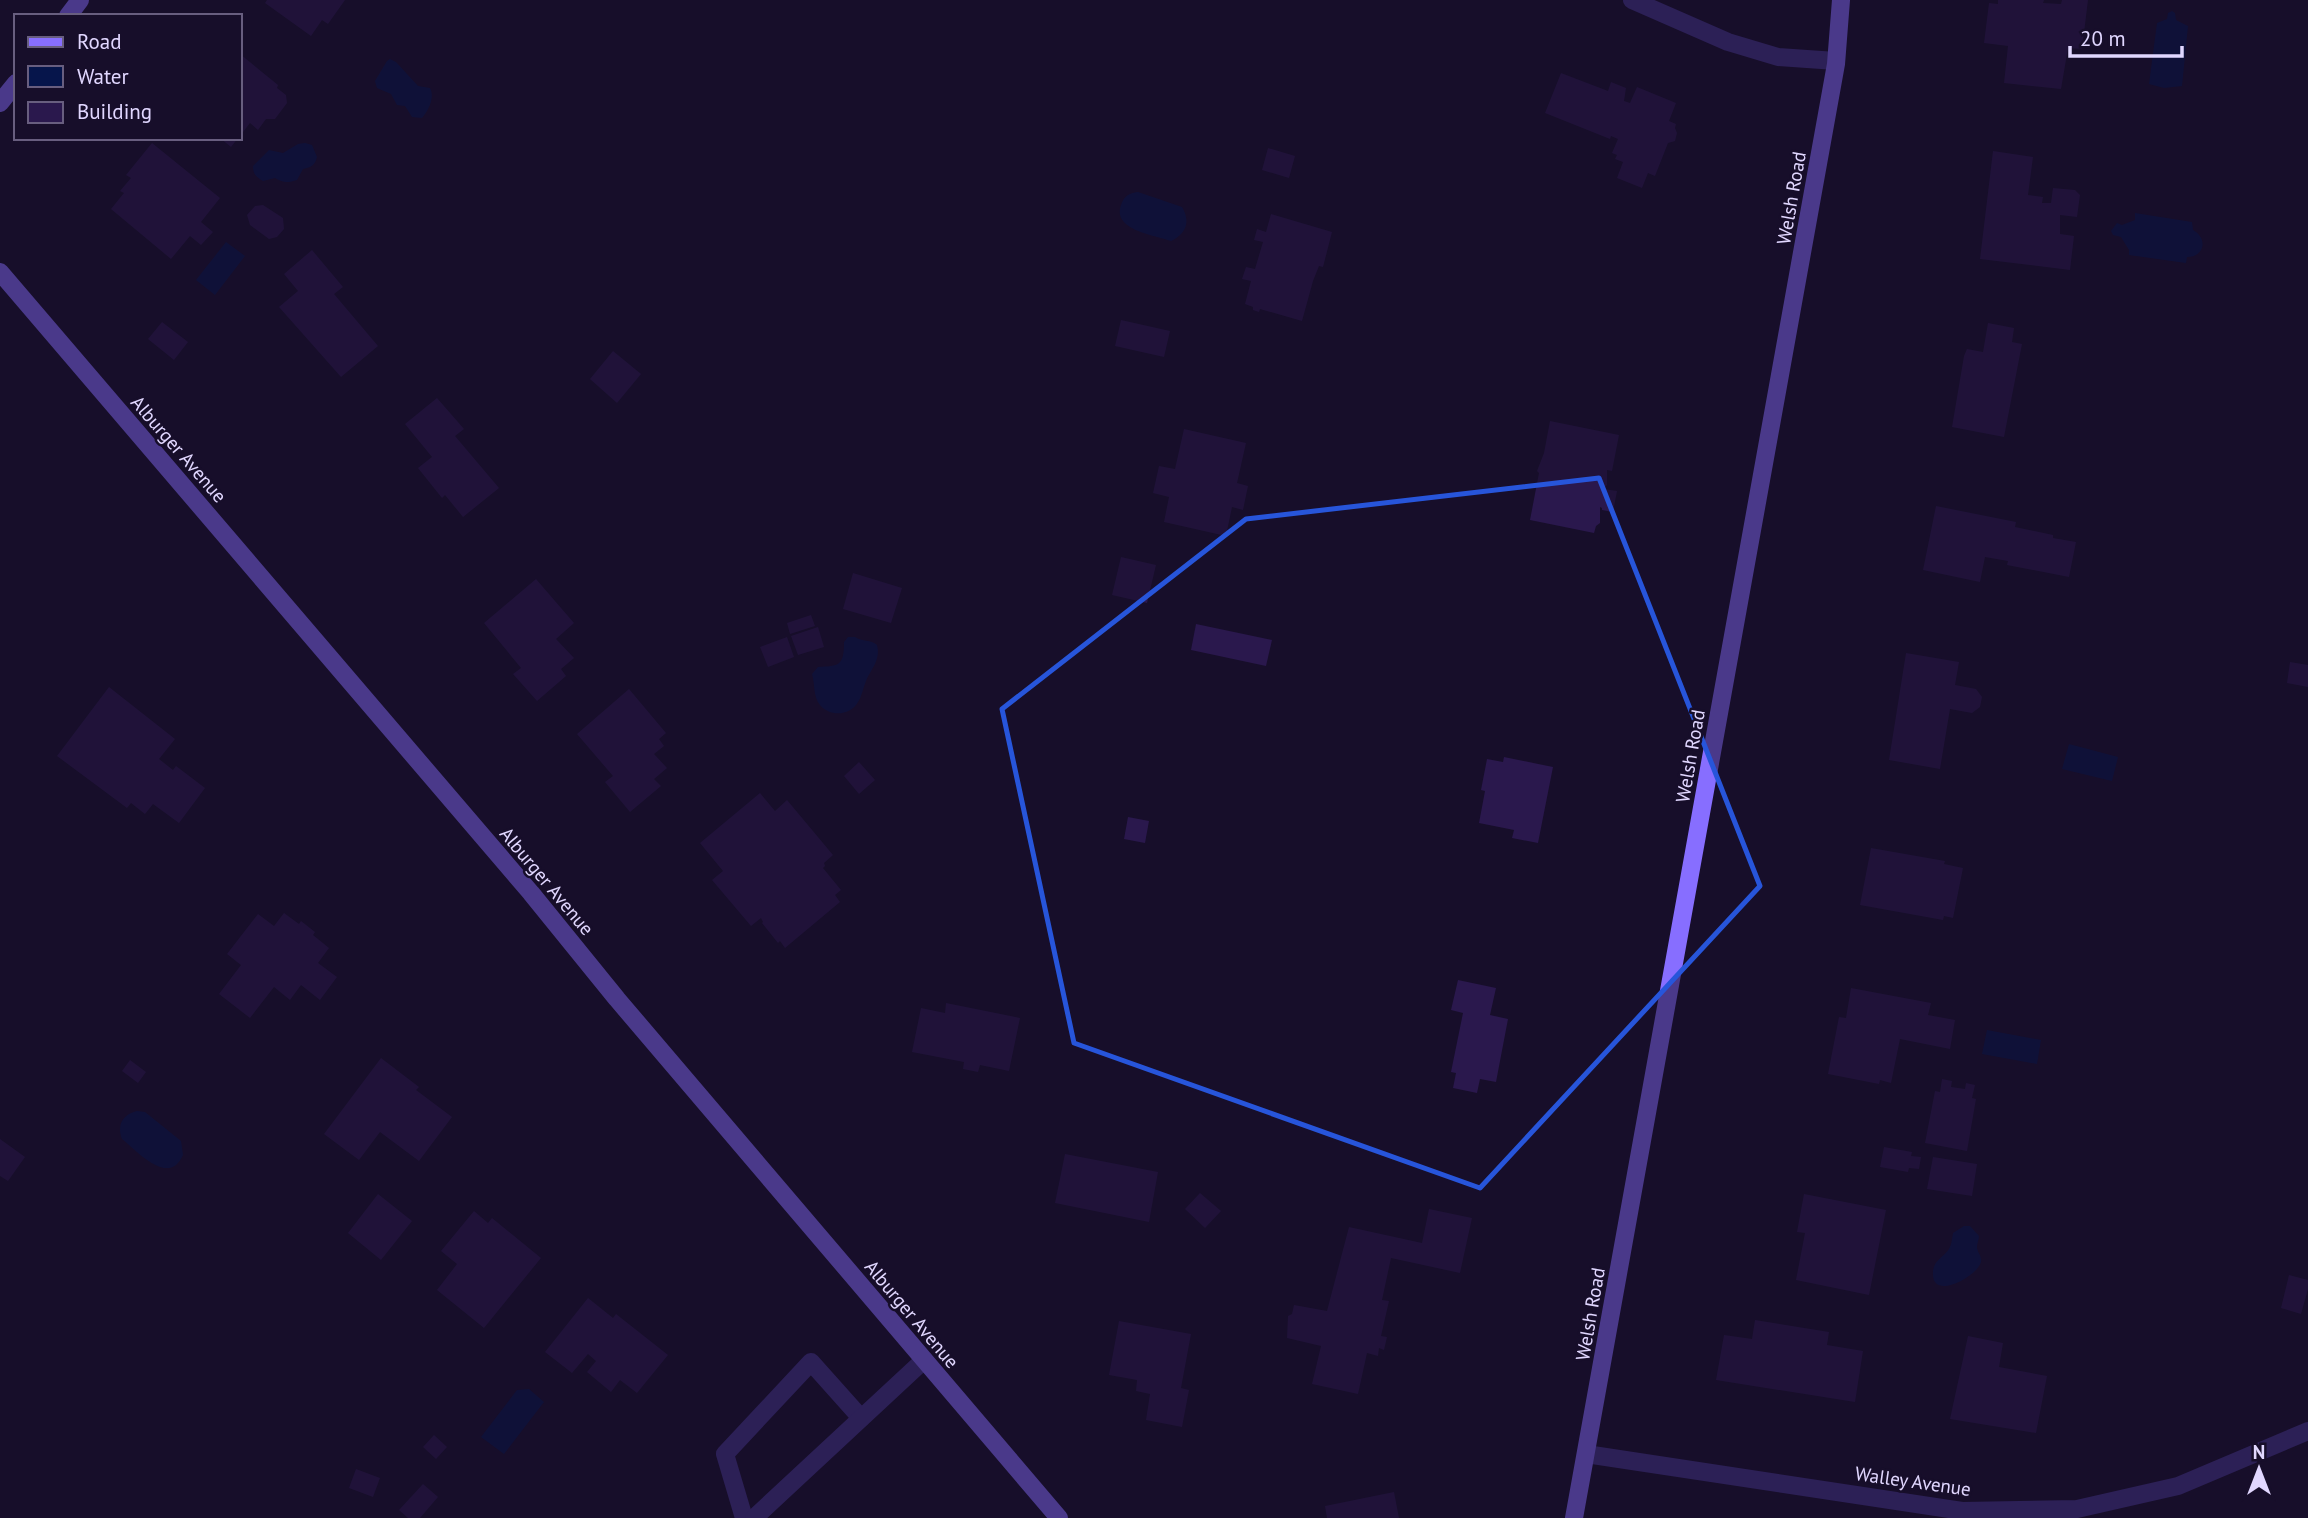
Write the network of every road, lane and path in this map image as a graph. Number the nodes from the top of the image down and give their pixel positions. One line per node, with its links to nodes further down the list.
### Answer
1 (1632, 0): 3 (street)
2 (1841, 0): 3 (street, Welsh Road)
3 (1836, 61): 10 (street, Welsh Road)
4 (14, 86): 5 (street)
5 (0, 103)
6 (0, 272): 7 (street, Alburger Avenue)
7 (924, 1360): 8 (street); 13 (street, Alburger Avenue)
8 (861, 1419): 11 (street); 12 (street)
9 (2308, 1432): 10 (street, Walley Avenue)
10 (1586, 1454): 14 (street, Welsh Road)
11 (744, 1518)
12 (754, 1518)
13 (1059, 1518)
14 (1574, 1518)

